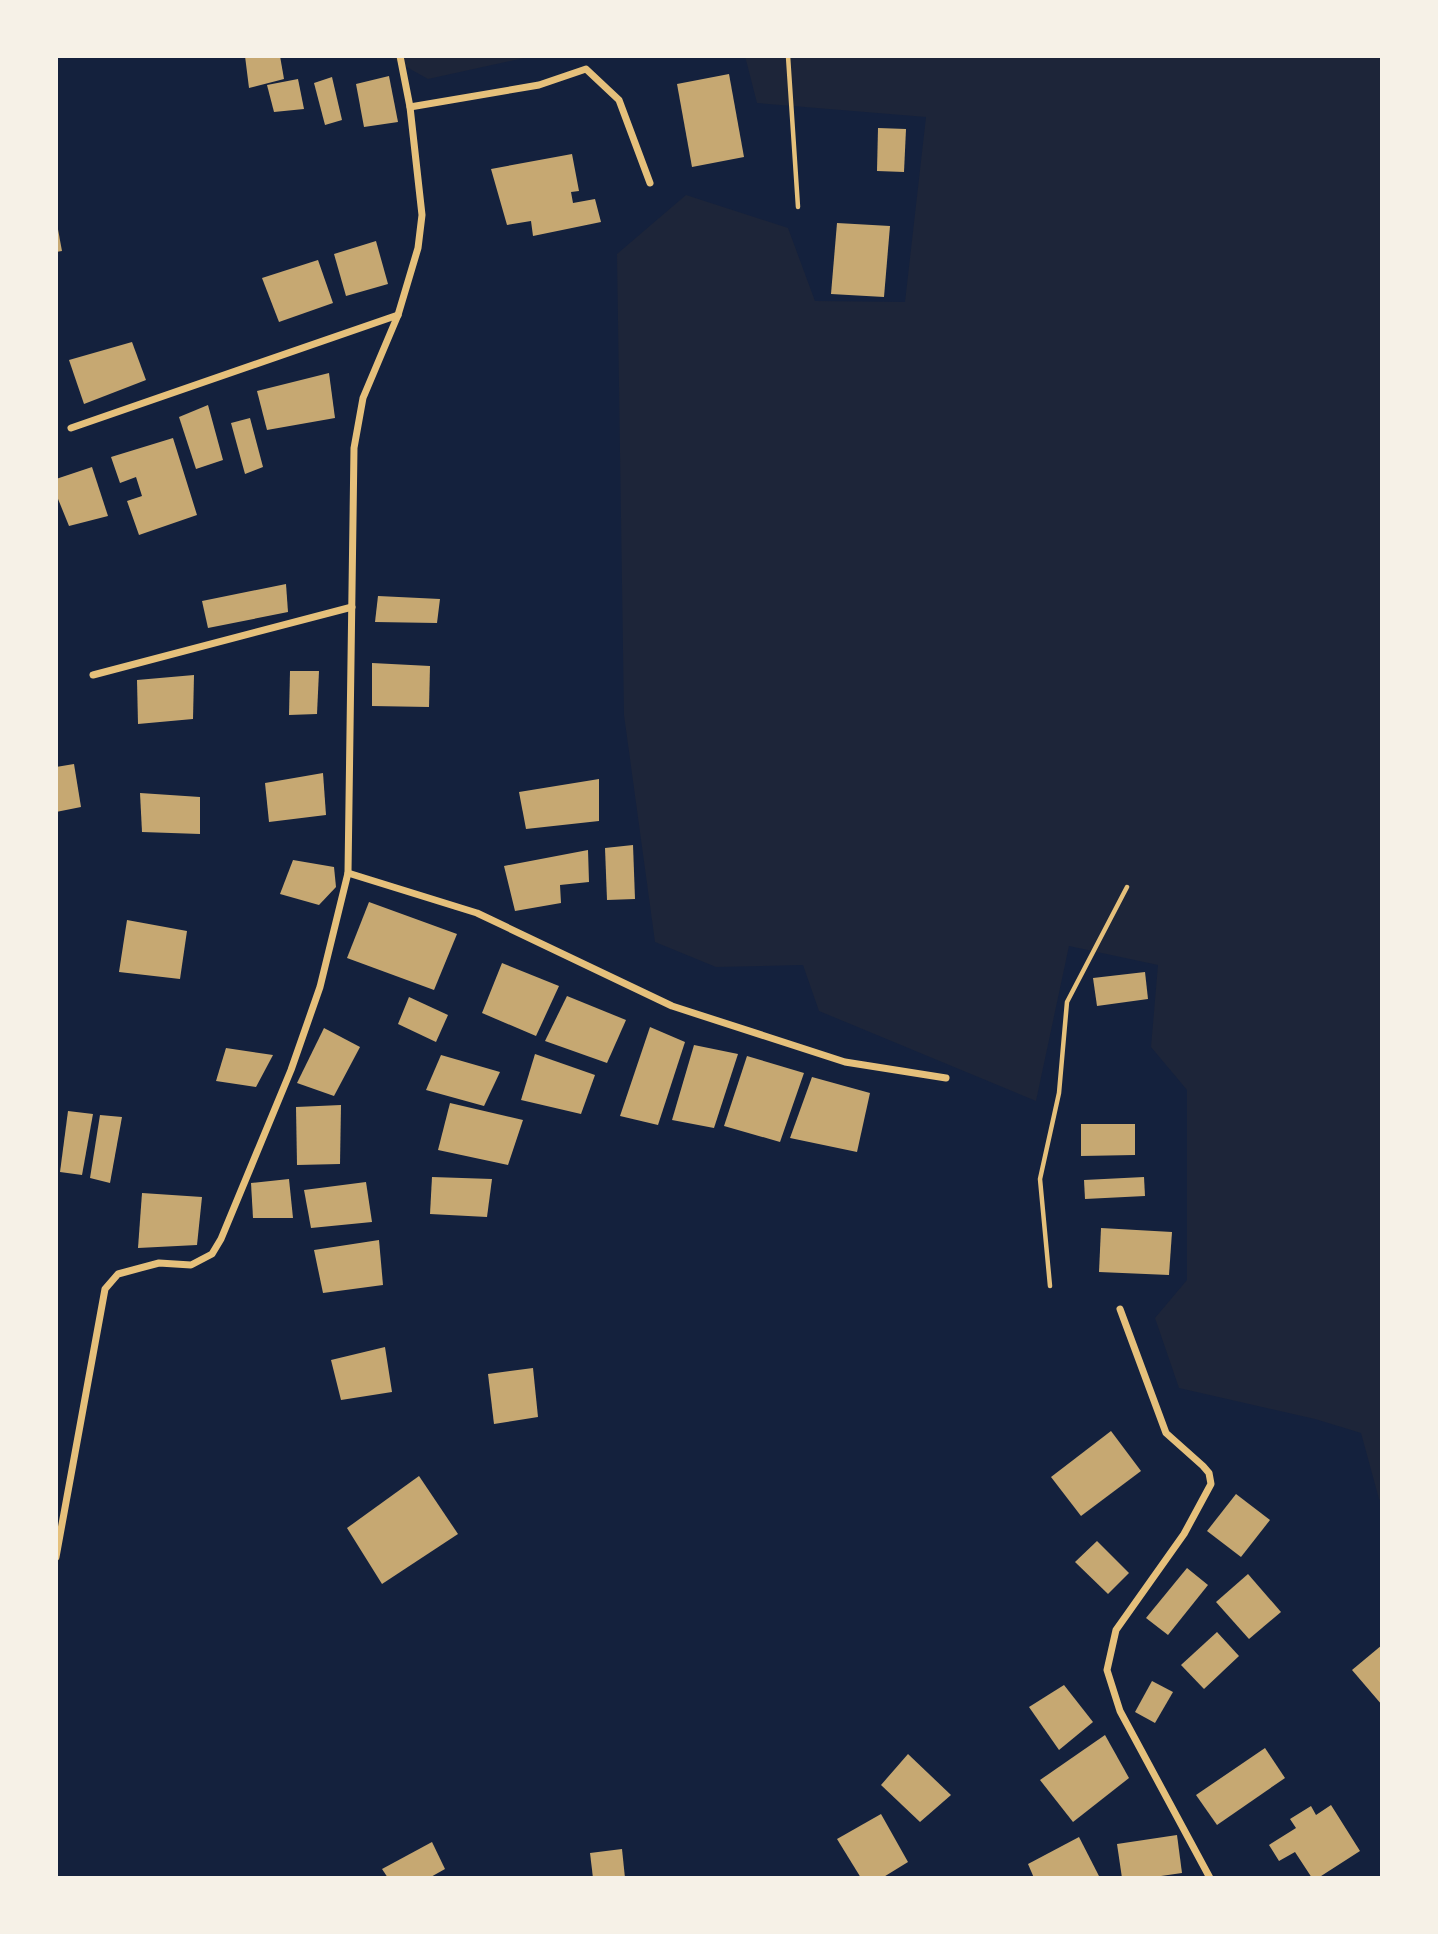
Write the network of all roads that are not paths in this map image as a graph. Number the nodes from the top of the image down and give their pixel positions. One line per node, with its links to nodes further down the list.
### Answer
1 (400, 56): 2 (street)
2 (411, 107): 3 (street); 4 (street)
3 (650, 183)
4 (398, 315): 5 (street); 6 (street)
5 (71, 428)
6 (352, 607): 7 (street); 8 (street)
7 (93, 675)
8 (348, 873): 9 (street); 11 (street)
9 (946, 1078)
10 (1120, 1309): 12 (street)
11 (56, 1557)
12 (1210, 1878)

